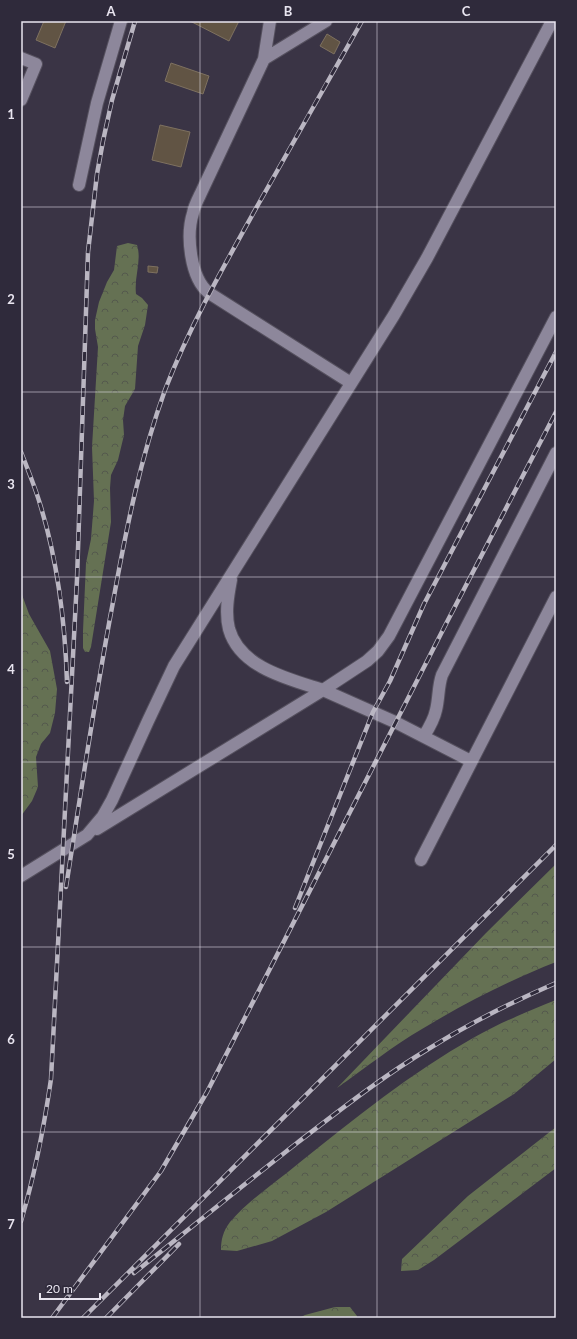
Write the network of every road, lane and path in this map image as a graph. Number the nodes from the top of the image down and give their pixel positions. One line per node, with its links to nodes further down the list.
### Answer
1 (121, 21): 8 (lane)
2 (270, 21): 6 (lane)
3 (326, 21): 6 (lane)
4 (552, 21): 10 (lane)
5 (21, 58): 7 (lane)
6 (264, 59): 10 (lane)
7 (21, 100)
8 (79, 185)
9 (556, 317): 14 (lane)
10 (351, 383): 12 (lane)
11 (556, 453): 15 (lane)
12 (233, 573): 14 (lane); 17 (lane)
13 (556, 597): 16 (lane)
14 (323, 690): 15 (lane); 17 (lane)
15 (424, 736): 16 (lane)
16 (471, 761): 18 (lane)
17 (87, 835): 19 (lane)
18 (421, 860)
19 (21, 876)

